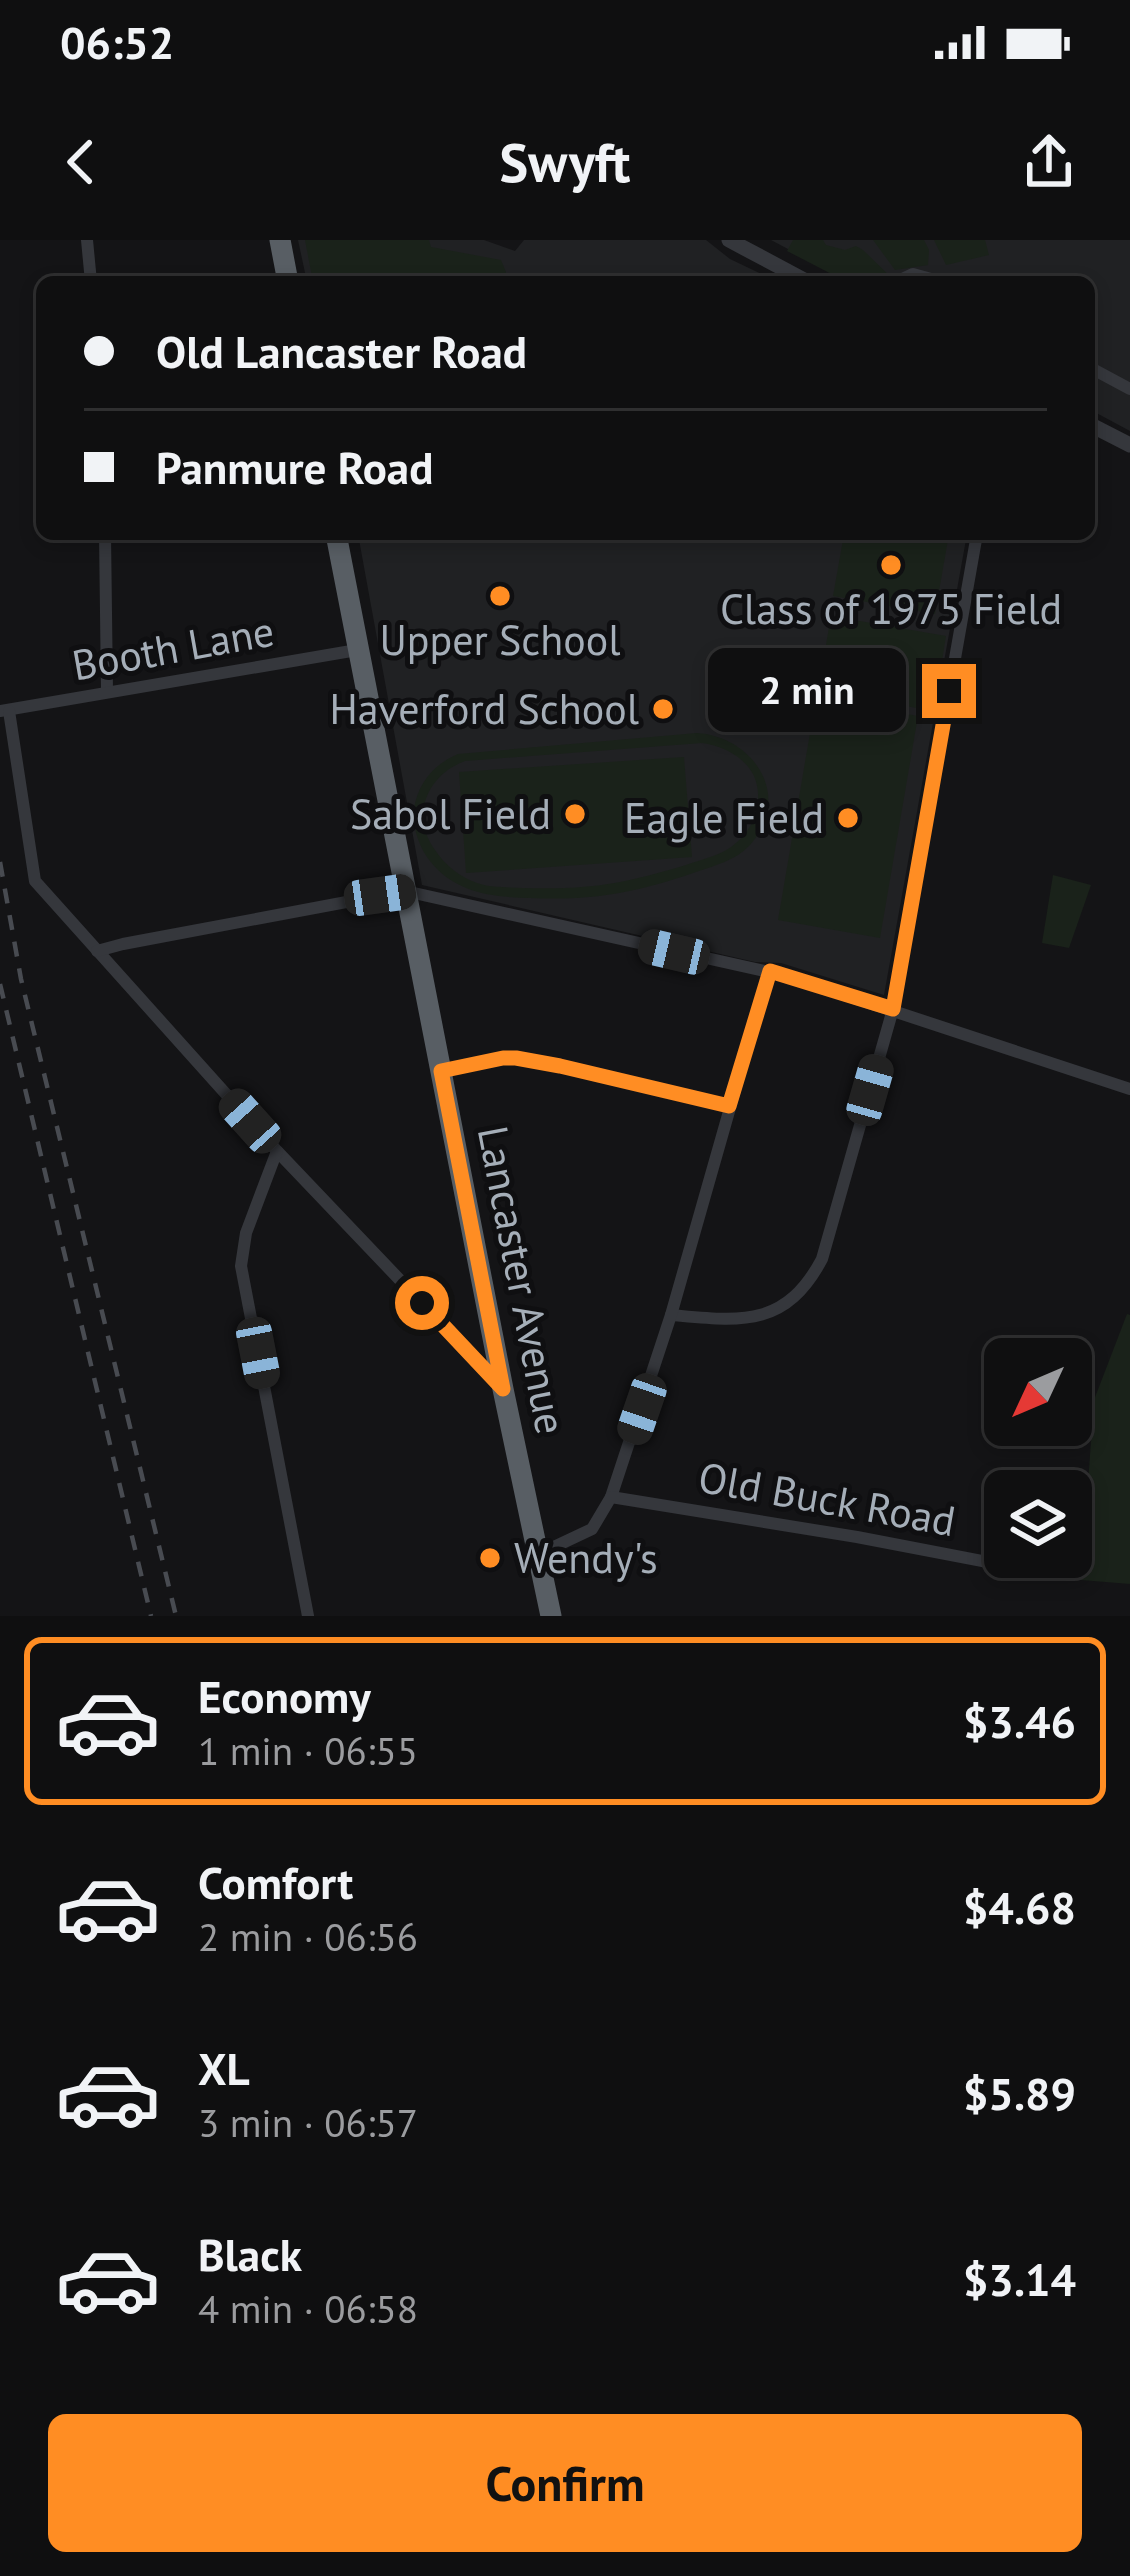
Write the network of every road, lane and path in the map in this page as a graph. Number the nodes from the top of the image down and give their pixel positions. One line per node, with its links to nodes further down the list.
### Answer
1 (87, 240): 4 (street)
2 (280, 240): 5 (highway)
3 (729, 240): 6 (street)
4 (91, 276)
5 (287, 276)
6 (797, 276)
7 (1095, 370): 8 (street)
8 (1129, 386)
9 (1095, 427): 10 (street)
10 (1130, 445)
11 (105, 540): 15 (street)
12 (337, 540): 14 (highway, Lancaster Avenue)
13 (975, 540): 20 (street)
14 (357, 650): 15 (street, Booth Lane); 17 (highway, Lancaster Avenue)
15 (107, 691): 16 (street, Booth Lane)
16 (4, 711): 18 (street)
17 (405, 891): 18 (street); 19 (street); 21 (highway, Lancaster Avenue)
18 (98, 951): 24 (street)
19 (770, 971): 20 (street); 23 (street)
20 (893, 1009): 22 (street); 25 (street)
21 (441, 1071): 23 (street); 26 (highway, Lancaster Avenue)
22 (1130, 1089)
23 (729, 1106): 25 (street)
24 (277, 1151): 26 (street); 30 (street)
25 (671, 1315): 27 (street)
26 (503, 1389): 28 (highway, Lancaster Avenue)
27 (611, 1497): 28 (street); 29 (street, Old Buck Road)
28 (539, 1554): 31 (highway, Lancaster Avenue)
29 (984, 1561)
30 (308, 1616)
31 (551, 1616)

